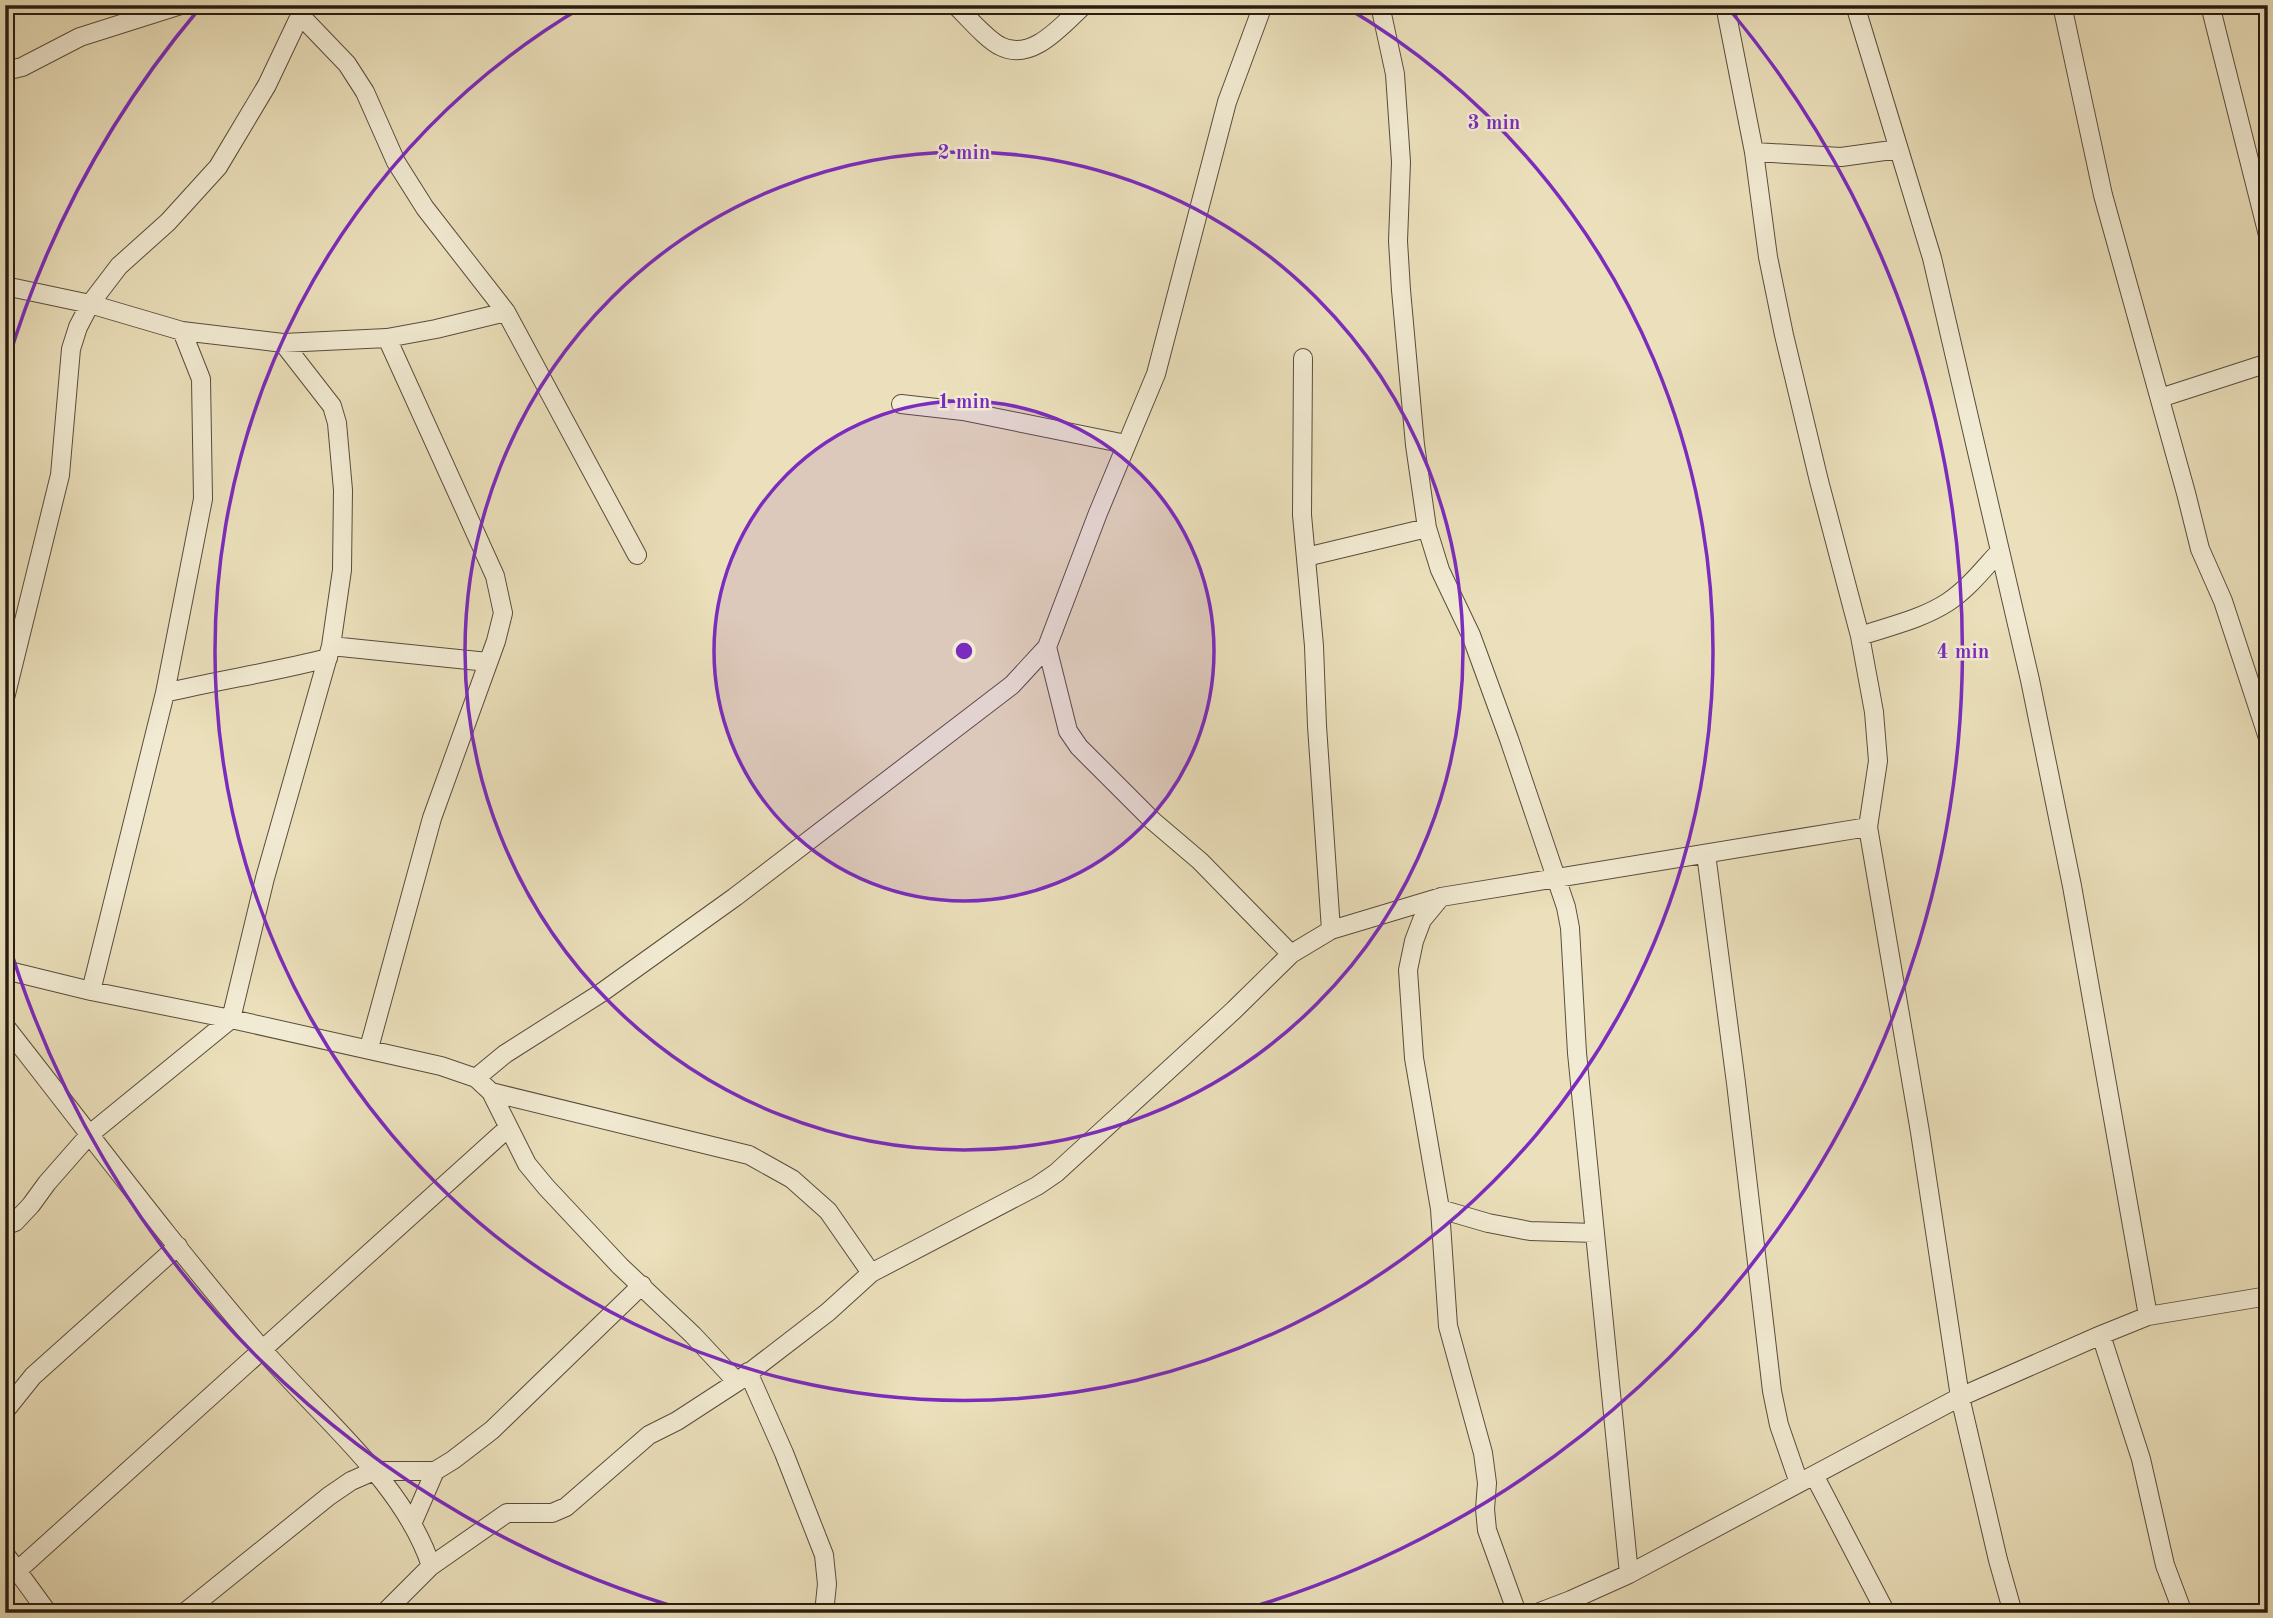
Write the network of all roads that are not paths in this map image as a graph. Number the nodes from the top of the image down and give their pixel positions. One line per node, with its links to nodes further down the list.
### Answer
1 (181, 5): 11 (street)
2 (956, 5): 3 (street)
3 (1084, 5)
4 (1263, 5): 25 (street)
5 (1380, 5): 26 (street)
6 (1725, 5): 13 (street)
7 (1856, 5): 12 (street)
8 (2062, 5): 23 (street)
9 (2210, 5): 14 (street)
10 (302, 9): 16 (street); 17 (street)
11 (5, 71)
12 (1899, 149): 13 (street); 27 (street)
13 (1754, 152): 31 (street)
14 (2268, 235)
15 (5, 286): 16 (street)
16 (90, 304): 18 (street); 30 (street)
17 (506, 312): 19 (street); 28 (street)
18 (182, 331): 20 (street); 35 (street)
19 (387, 338): 20 (street); 34 (street)
20 (284, 343): 33 (street)
21 (1303, 358): 29 (street)
22 (2268, 363): 23 (street)
23 (2160, 398): 37 (street)
24 (901, 404): 25 (street)
25 (1126, 444): 32 (street)
26 (1427, 528): 29 (street); 40 (street)
27 (2000, 551): 31 (street); 60 (street)
28 (637, 555)
29 (1306, 557): 42 (street)
30 (14, 628): 36 (street)
31 (1860, 636): 38 (street)
32 (1047, 648): 43 (street); 49 (street)
33 (330, 652): 34 (street); 35 (street); 46 (street)
34 (488, 662): 48 (street)
35 (164, 693): 45 (street)
36 (5, 698)
37 (2268, 738)
38 (1868, 827): 39 (street); 64 (street)
39 (1706, 855): 40 (street); 68 (street)
40 (1556, 877): 41 (street); 55 (street)
41 (1441, 897): 42 (street); 53 (street)
42 (1331, 930): 43 (street)
43 (1291, 954): 57 (street)
44 (5, 971): 45 (street)
45 (91, 991): 46 (street)
46 (231, 1018): 48 (street); 52 (street)
47 (5, 1026): 52 (street)
48 (369, 1048): 49 (street)
49 (476, 1078): 50 (street)
50 (491, 1092): 51 (street); 57 (street)
51 (508, 1128): 58 (street); 62 (street)
52 (90, 1134): 54 (street); 56 (street)
53 (1440, 1209): 55 (street); 78 (street)
54 (5, 1226)
55 (1595, 1233): 73 (street)
56 (178, 1246): 62 (street); 65 (street)
57 (871, 1273): 63 (street)
58 (642, 1285): 63 (street); 67 (street)
59 (2268, 1296): 60 (street)
60 (2148, 1316): 61 (street)
61 (2101, 1335): 64 (street); 82 (street)
62 (263, 1351): 66 (street); 72 (street)
63 (743, 1377): 71 (street); 77 (street)
64 (1960, 1397): 68 (street); 81 (street)
65 (5, 1411)
66 (374, 1471): 67 (street); 69 (street); 75 (street)
67 (435, 1471): 69 (street)
68 (1807, 1479): 73 (street); 80 (street)
69 (412, 1524): 71 (street)
70 (5, 1554): 72 (street)
71 (431, 1566): 76 (street)
72 (17, 1571): 74 (street)
73 (1629, 1574): 79 (street)
74 (48, 1613)
75 (184, 1613)
76 (384, 1613)
77 (824, 1613)
78 (1517, 1613)
79 (1537, 1613)
80 (1886, 1613)
81 (2013, 1613)
82 (2183, 1613)

